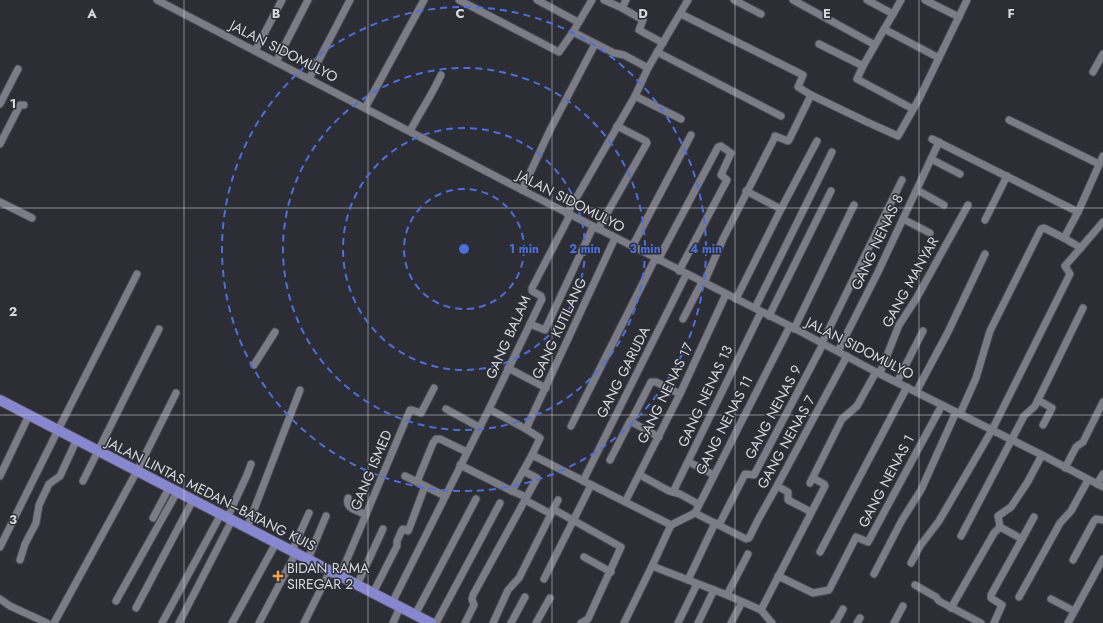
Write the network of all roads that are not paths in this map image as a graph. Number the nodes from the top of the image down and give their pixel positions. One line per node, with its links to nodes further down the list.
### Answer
1 (282, 0): 30 (street)
2 (308, 0): 34 (street)
3 (350, 0): 40 (street)
4 (424, 0): 45 (street)
5 (459, 0): 25 (street)
6 (537, 0): 23 (street)
7 (592, 0): 23 (street)
8 (604, 0): 18 (street)
9 (626, 0): 18 (street)
10 (688, 0): 19 (street)
11 (734, 0): 20 (street)
12 (793, 0): 29 (street)
13 (867, 0): 21 (street)
14 (901, 0): 21 (street)
15 (925, 0): 22 (street)
16 (967, 0): 22 (street)
17 (161, 1): 30 (street, JALAN SIDOMULYO)
18 (622, 8): 26 (street)
19 (681, 14): 26 (street); 41 (street)
20 (761, 14)
21 (893, 14): 24 (street)
22 (959, 18): 33 (street)
23 (578, 22): 25 (street)
24 (884, 29): 29 (street); 33 (street)
25 (573, 32): 27 (street)
26 (663, 43): 31 (street)
27 (595, 44): 36 (street); 61 (street)
28 (819, 44): 35 (street)
29 (875, 45): 35 (street)
30 (255, 52): 34 (street, JALAN SIDOMULYO)
31 (658, 52): 36 (street); 47 (street)
32 (1103, 54): 38 (street)
33 (939, 58): 46 (street)
34 (276, 62): 40 (street, JALAN SIDOMULYO)
35 (863, 66): 46 (street)
36 (648, 68): 42 (street)
37 (18, 69): 43 (street)
38 (1094, 72)
39 (441, 75): 51 (street)
40 (309, 80): 45 (street, JALAN SIDOMULYO)
41 (812, 95): 46 (street); 63 (street)
42 (635, 96): 48 (street); 50 (street)
43 (0, 104)
44 (24, 105): 54 (street)
45 (365, 108): 51 (street, JALAN SIDOMULYO)
46 (913, 109)
47 (781, 116)
48 (681, 119)
49 (1009, 120): 57 (street)
50 (617, 126): 71 (street); 76 (street)
51 (410, 132): 61 (street, JALAN SIDOMULYO)
52 (691, 135): 80 (street)
53 (817, 141): 69 (street)
54 (0, 144)
55 (832, 152): 91 (street, GANG NENAS 13)
56 (931, 159): 58 (street); 59 (street, GANG NENAS 8); 62 (street, GANG NENAS 8)
57 (1101, 160): 70 (street)
58 (960, 174)
59 (1007, 176): 70 (street); 74 (street)
60 (902, 180): 99 (street)
61 (522, 190): 71 (street, JALAN SIDOMULYO)
62 (916, 190): 67 (street); 73 (street, GANG NENAS 8)
63 (746, 191): 69 (street); 87 (street)
64 (831, 191): 92 (street)
65 (0, 202): 72 (street)
66 (854, 205): 95 (street, GANG NENAS 11)
67 (944, 205)
68 (968, 205): 104 (street, GANG MANYAR)
69 (781, 209): 89 (street)
70 (1078, 212): 79 (street)
71 (568, 214): 76 (street, JALAN SIDOMULYO); 94 (street, GANG BALAM)
72 (32, 218)
73 (903, 219): 77 (street); 100 (street, GANG NENAS 8)
74 (985, 220)
75 (1103, 222): 81 (street)
76 (595, 228): 78 (street, JALAN SIDOMULYO); 94 (street)
77 (930, 233)
78 (615, 238): 80 (street, JALAN SIDOMULYO); 108 (street, GANG KUTILANG)
79 (1064, 238): 81 (street); 119 (street)
80 (632, 247): 83 (street, JALAN SIDOMULYO)
81 (1081, 248): 127 (street)
82 (985, 254): 110 (street)
83 (656, 259): 84 (street, JALAN SIDOMULYO); 84 (street); 123 (street)
84 (679, 271): 86 (street, JALAN SIDOMULYO)
85 (137, 274): 126 (street)
86 (686, 275): 87 (street, JALAN SIDOMULYO); 149 (street, GANG GARUDA)
87 (703, 282): 88 (street, JALAN SIDOMULYO); 93 (street)
88 (726, 294): 89 (street, JALAN SIDOMULYO); 112 (street, GANG NENAS 17)
89 (736, 299): 91 (street, JALAN SIDOMULYO)
90 (1083, 308): 114 (street)
91 (758, 310): 92 (street, JALAN SIDOMULYO); 136 (street, GANG NENAS 13)
92 (769, 316): 95 (street, JALAN SIDOMULYO)
93 (683, 319)
94 (530, 324): 103 (street, GANG BALAM)
95 (792, 327): 99 (street, JALAN SIDOMULYO); 142 (street, GANG NENAS 11)
96 (159, 329): 131 (street)
97 (923, 331): 105 (street)
98 (275, 332): 102 (street)
99 (822, 343): 100 (street, JALAN SIDOMULYO); 179 (street, GANG NENAS 9)
100 (838, 351): 101 (street, JALAN SIDOMULYO)
101 (847, 356): 104 (street, JALAN SIDOMULYO); 153 (street, GANG NENAS 7)
102 (254, 365)
103 (508, 368): 108 (street); 118 (street, GANG BALAM)
104 (878, 373): 105 (street, JALAN SIDOMULYO); 168 (street, GANG MANYAR)
105 (897, 382): 106 (street, JALAN SIDOMULYO)
106 (907, 387): 110 (street, JALAN SIDOMULYO); 188 (street)
107 (434, 388): 171 (street, GANG ISMED)
108 (546, 388): 125 (street, GANG KUTILANG)
109 (300, 390): 181 (street)
110 (916, 392): 116 (street, JALAN SIDOMULYO)
111 (176, 393): 141 (street)
112 (680, 394): 121 (street); 128 (street, GANG NENAS 17)
113 (0, 400): 120 (highway, JALAN LINTAS MEDAN–BATANG KUIS)
114 (1038, 400): 122 (street); 130 (street)
115 (1103, 402): 139 (street)
116 (942, 405): 119 (street, JALAN SIDOMULYO); 201 (street, GANG NENAS 1)
117 (446, 409): 124 (street)
118 (489, 409): 124 (street, GANG BALAM); 125 (street)
119 (958, 413): 127 (street, JALAN SIDOMULYO); 199 (street)
120 (29, 415): 126 (highway, JALAN LINTAS MEDAN–BATANG KUIS); 144 (street)
121 (631, 421): 128 (street); 135 (street)
122 (1043, 425)
123 (571, 426)
124 (479, 427): 132 (street, GANG BALAM)
125 (526, 429): 133 (street)
126 (58, 430): 129 (highway, JALAN LINTAS MEDAN–BATANG KUIS); 186 (street)
127 (992, 430): 130 (street, JALAN SIDOMULYO); 195 (street)
128 (659, 437): 146 (street, GANG NENAS 17)
129 (76, 439): 131 (highway, JALAN LINTAS MEDAN–BATANG KUIS); 193 (street)
130 (1012, 440): 134 (street, JALAN SIDOMULYO); 183 (street)
131 (98, 451): 141 (highway, JALAN LINTAS MEDAN–BATANG KUIS); 148 (street)
132 (467, 452): 138 (street, GANG BALAM); 150 (street)
133 (532, 455): 140 (street); 149 (street)
134 (1042, 455): 139 (street, JALAN SIDOMULYO); 178 (street)
135 (610, 460)
136 (689, 462): 142 (street); 157 (street, GANG NENAS 13)
137 (251, 464): 175 (street)
138 (460, 465): 156 (street); 158 (street, GANG BALAM)
139 (1065, 468): 147 (street, JALAN SIDOMULYO)
140 (523, 470): 156 (street); 160 (street)
141 (137, 471): 155 (highway, JALAN LINTAS MEDAN–BATANG KUIS); 228 (street)
142 (714, 474): 166 (street, GANG NENAS 11)
143 (1103, 474): 154 (street)
144 (0, 476)
145 (405, 476): 150 (street)
146 (640, 476): 157 (street); 164 (street, GANG NENAS 17)
147 (1086, 478): 154 (street, JALAN SIDOMULYO); 213 (street)
148 (83, 481)
149 (583, 481): 151 (street)
150 (417, 482): 152 (street)
151 (591, 485): 164 (street); 176 (street)
152 (425, 486): 158 (street); 210 (street)
153 (777, 486): 168 (street); 179 (street, GANG NENAS 7)
154 (1100, 486)
155 (173, 490): 162 (highway, JALAN LINTAS MEDAN–BATANG KUIS); 174 (street); 217 (street)
156 (512, 491): 160 (street)
157 (673, 492): 166 (street)
158 (445, 496): 219 (street, GANG BALAM)
159 (348, 498): 171 (street)
160 (526, 498): 167 (street); 237 (street)
161 (476, 499): 226 (street)
162 (193, 500): 175 (highway, JALAN LINTAS MEDAN–BATANG KUIS); 221 (street)
163 (558, 500): 167 (street)
164 (625, 502): 180 (street)
165 (500, 503): 236 (street)
166 (698, 504): 169 (street, GANG NENAS 11)
167 (552, 512): 176 (street); 238 (street)
168 (811, 512): 201 (street)
169 (695, 513): 179 (street); 180 (street)
170 (309, 514): 187 (street)
171 (366, 515): 200 (street, GANG ISMED)
172 (326, 516): 191 (street)
173 (1034, 517): 184 (street)
174 (153, 518)
175 (227, 518): 181 (highway, JALAN LINTAS MEDAN–BATANG KUIS); 204 (street); 209 (street)
176 (574, 520): 198 (street); 202 (street)
177 (1103, 520): 194 (street)
178 (999, 522): 184 (street); 222 (street)
179 (717, 524): 203 (street)
180 (671, 525): 196 (street)
181 (247, 528): 185 (highway, JALAN LINTAS MEDAN–BATANG KUIS)
182 (383, 529): 206 (street)
183 (961, 536)
184 (1022, 539): 250 (street)
185 (276, 543): 187 (highway, JALAN LINTAS MEDAN–BATANG KUIS); 231 (street)
186 (0, 547)
187 (294, 552): 191 (highway, JALAN LINTAS MEDAN–BATANG KUIS); 232 (street)
188 (820, 552)
189 (748, 554): 211 (street)
190 (584, 557): 198 (street)
191 (308, 559): 197 (highway, JALAN LINTAS MEDAN–BATANG KUIS)
192 (1103, 559): 225 (street)
193 (20, 560)
194 (1073, 560)
195 (911, 563)
196 (652, 566): 203 (street); 242 (street)
197 (330, 571): 200 (highway, JALAN LINTAS MEDAN–BATANG KUIS); 233 (street)
198 (611, 572): 241 (street)
199 (874, 574)
200 (340, 576): 206 (highway, JALAN LINTAS MEDAN–BATANG KUIS)
201 (778, 576): 224 (street)
202 (544, 579)
203 (688, 580): 205 (street)
204 (183, 584): 209 (street); 229 (street)
205 (697, 584): 208 (street); 243 (street)
206 (357, 585): 210 (highway, JALAN LINTAS MEDAN–BATANG KUIS)
207 (916, 585): 222 (street)
208 (714, 590): 211 (street); 244 (street)
209 (196, 591): 230 (street)
210 (373, 593): 219 (highway, JALAN LINTAS MEDAN–BATANG KUIS)
211 (727, 595): 218 (street)
212 (525, 597): 239 (street)
213 (1019, 597)
214 (550, 598): 240 (street)
215 (0, 599): 227 (street)
216 (1051, 599): 225 (street)
217 (116, 601)
218 (742, 602): 224 (street); 245 (street)
219 (396, 605): 226 (highway, JALAN LINTAS MEDAN–BATANG KUIS); 234 (street, GANG BALAM)
220 (903, 606): 248 (street)
221 (136, 608)
222 (951, 608): 249 (street)
223 (843, 609): 247 (street)
224 (761, 610): 246 (street)
225 (1074, 611): 251 (street)
226 (416, 618): 235 (highway, JALAN LINTAS MEDAN–BATANG KUIS)
227 (47, 623)
228 (54, 623)
229 (162, 623)
230 (179, 623)
231 (232, 623)
232 (259, 623)
233 (304, 623)
234 (393, 623)
235 (431, 623)
236 (436, 623)
237 (465, 623)
238 (493, 623)
239 (511, 623)
240 (536, 623)
241 (581, 623)
242 (624, 623)
243 (678, 623)
244 (698, 623)
245 (731, 623)
246 (772, 623)
247 (834, 623)
248 (894, 623)
249 (982, 623)
250 (994, 623)
251 (1068, 623)

